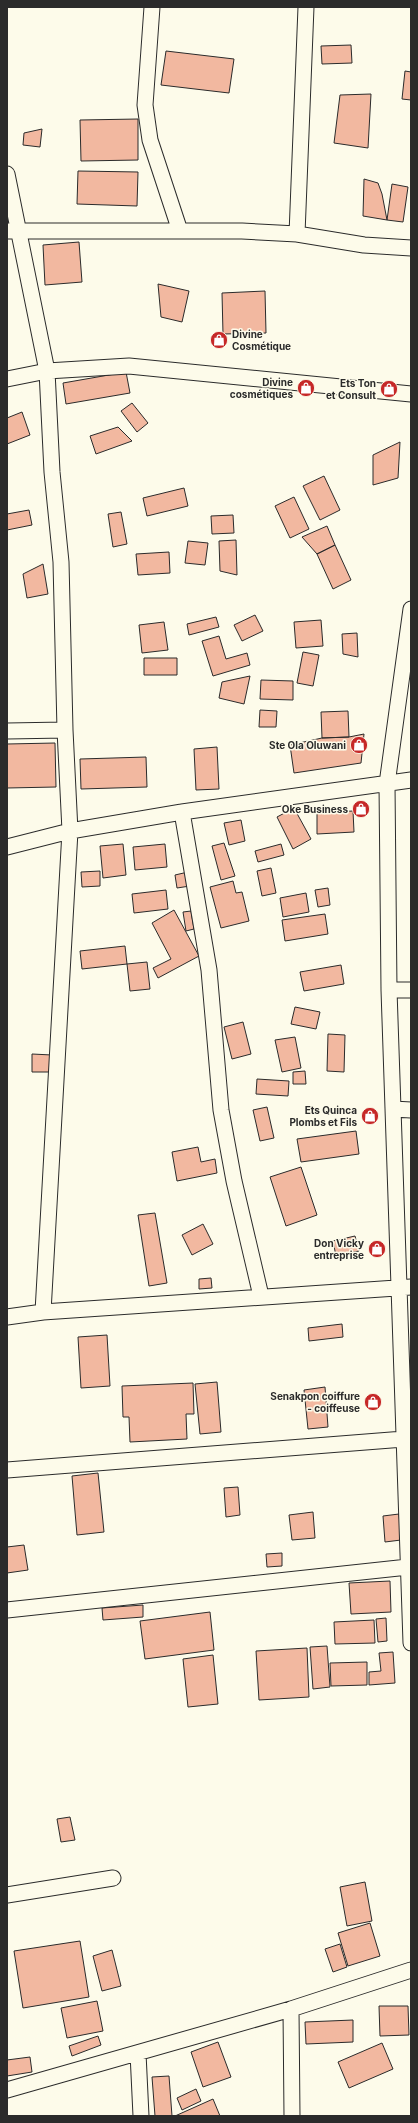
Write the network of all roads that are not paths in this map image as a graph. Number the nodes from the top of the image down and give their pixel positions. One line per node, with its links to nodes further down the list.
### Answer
1 (152, 7): 5 (street)
2 (306, 7): 6 (street)
3 (7, 174): 4 (street)
4 (13, 230): 5 (street); 8 (street)
5 (180, 231): 6 (street)
6 (297, 234): 7 (street)
7 (411, 248)
8 (47, 371): 9 (street); 10 (street); 12 (street)
9 (7, 379)
10 (411, 394)
11 (411, 609): 15 (street)
12 (65, 730): 13 (street); 17 (street)
13 (7, 731)
14 (411, 780): 15 (street)
15 (387, 784): 16 (street); 19 (street)
16 (182, 812): 17 (street); 24 (street)
17 (70, 831): 18 (street); 25 (street)
18 (7, 847)
19 (388, 990): 20 (street); 21 (street)
20 (411, 990)
21 (393, 1109): 22 (street); 23 (street)
22 (411, 1110)
23 (405, 1287): 24 (street); 27 (street)
24 (261, 1296): 25 (street)
25 (42, 1312): 26 (street)
26 (7, 1317)
27 (404, 1440): 28 (street); 29 (street)
28 (7, 1470)
29 (408, 1567): 30 (street); 31 (street)
30 (7, 1610)
31 (411, 1643)
32 (113, 1878): 33 (street)
33 (7, 1895)
34 (411, 1970): 35 (street)
35 (291, 2009): 36 (street); 39 (street)
36 (138, 2053): 37 (street); 38 (street)
37 (7, 2090)
38 (142, 2116)
39 (292, 2116)

